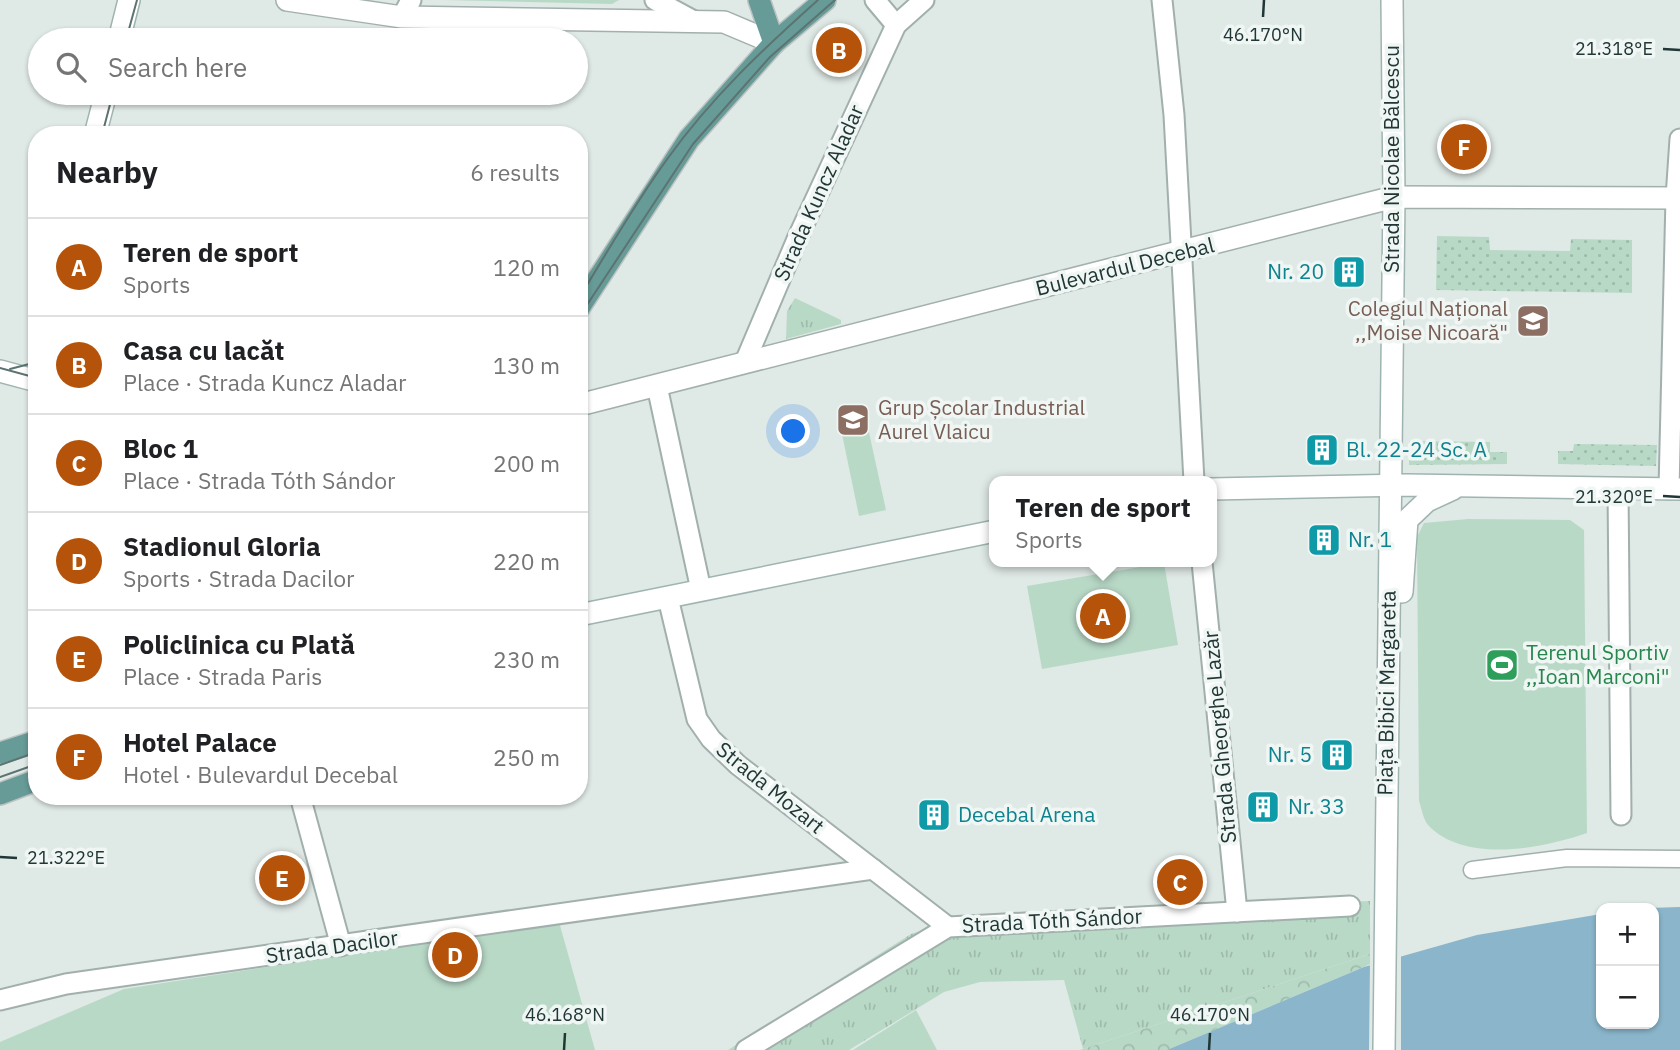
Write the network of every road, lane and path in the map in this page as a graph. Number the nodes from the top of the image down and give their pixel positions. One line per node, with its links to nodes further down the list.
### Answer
1 (129, 0): 13 (main road)
2 (287, 0): 10 (main road)
3 (655, 0): 11 (street)
4 (759, 0): 14 (main road)
5 (825, 0): 14 (main road)
6 (875, 0): 12 (street)
7 (924, 0): 12 (street)
8 (1162, 0): 20 (street)
9 (1392, 0): 18 (main road, Strada Nicolae Bălcescu)
10 (407, 9): 11 (main road)
11 (694, 21): 14 (main road)
12 (896, 25): 22 (street, Strada Kuncz Aladar)
13 (122, 28)
14 (774, 43): 21 (main road)
15 (103, 105): 16 (main road)
16 (97, 126)
17 (1680, 139): 19 (street)
18 (1394, 197): 19 (main road, Bulevardul Decebal); 20 (main road, Bulevardul Decebal); 28 (main road, Strada Nicolae Bălcescu)
19 (1678, 198): 32 (street)
20 (1180, 253): 22 (main road, Bulevardul Decebal); 27 (street)
21 (588, 294)
22 (746, 362): 25 (main road, Bulevardul Decebal)
23 (0, 371): 24 (main road)
24 (28, 378)
25 (657, 386): 26 (main road, Bulevardul Decebal); 35 (street)
26 (588, 403)
27 (1194, 476)
28 (1389, 485): 29 (main road); 31 (main road); 38 (main road, Piața Bibici Margareta)
29 (1459, 486): 30 (main road); 38 (main road)
30 (1618, 488): 32 (main road); 44 (street)
31 (1217, 489)
32 (1675, 489)
33 (989, 532): 35 (main road)
34 (1202, 567): 49 (street, Strada Gheorghe Lazăr)
35 (701, 590): 36 (main road)
36 (668, 598): 37 (main road); 46 (street, Strada Mozart)
37 (588, 612)
38 (1389, 626): 54 (main road, Piața Bibici Margareta)
39 (28, 744): 40 (main road)
40 (0, 753)
41 (28, 783): 42 (main road)
42 (0, 794)
43 (302, 805): 51 (street)
44 (1621, 815)
45 (1680, 859): 47 (street)
46 (873, 869): 50 (street, Strada Mozart); 51 (street, Strada Dacilor)
47 (1472, 870)
48 (1350, 906): 49 (street, Strada Tóth Sándor)
49 (1237, 912): 50 (street, Strada Tóth Sándor)
50 (948, 927): 53 (street, Strada Tóth Sándor)
51 (341, 946): 52 (street, Strada Dacilor)
52 (0, 1000)
53 (746, 1050)
54 (1384, 1050)

